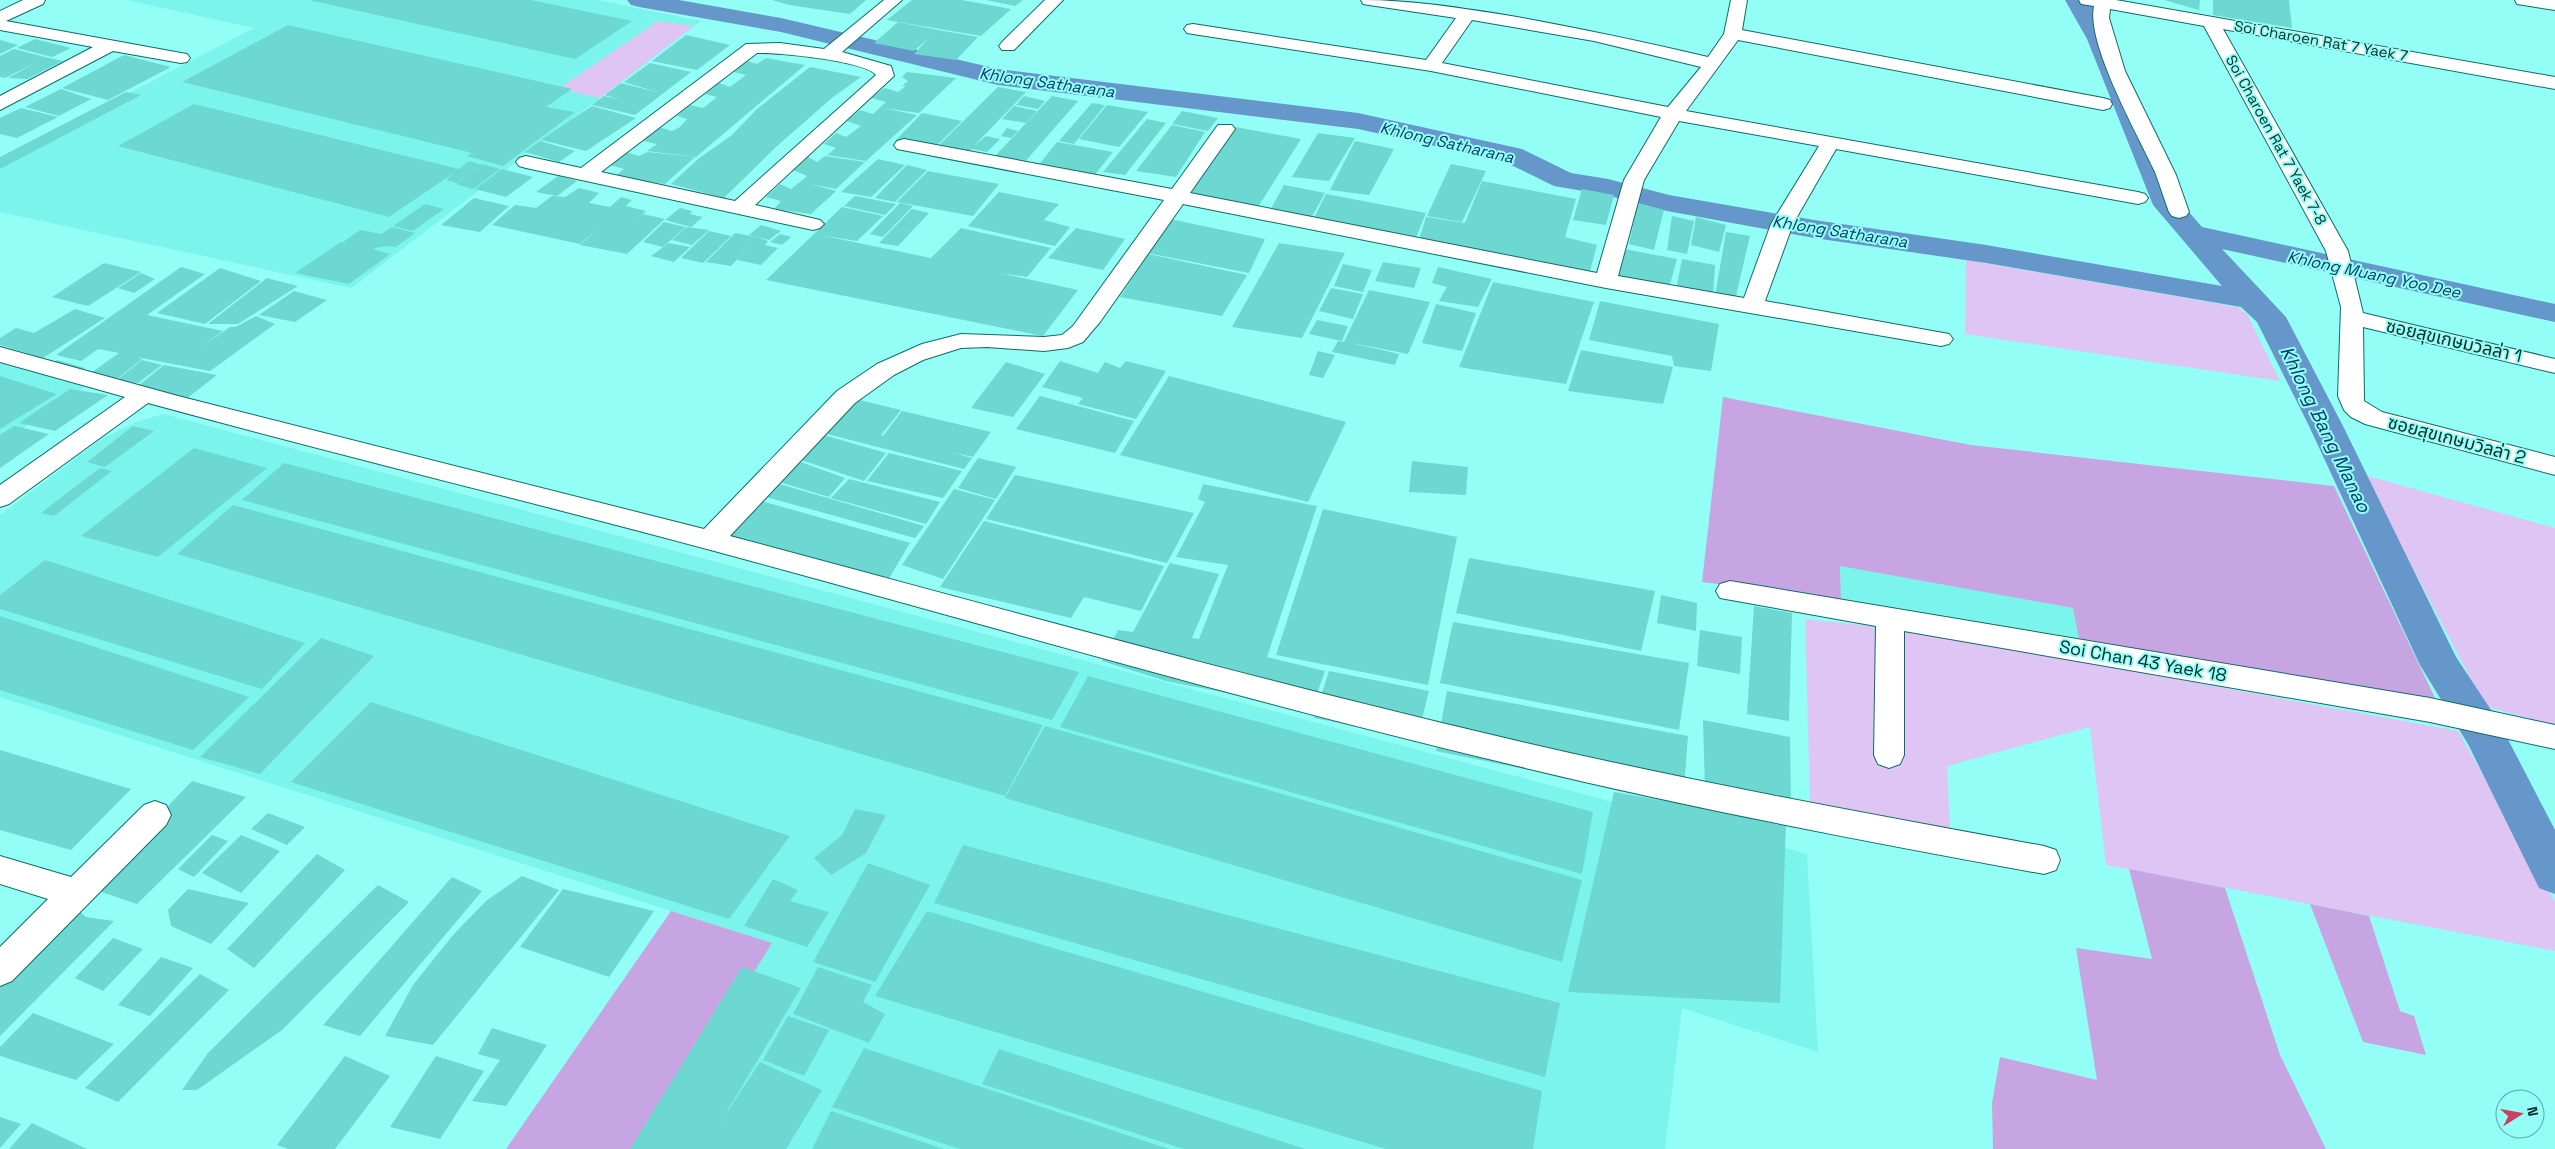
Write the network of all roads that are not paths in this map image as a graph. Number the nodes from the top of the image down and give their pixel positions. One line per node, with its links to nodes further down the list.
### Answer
1 (37, 0): 10 (street)
2 (894, 0): 17 (street)
3 (1055, 0): 16 (street)
4 (1369, 0): 9 (street)
5 (1739, 0): 14 (street)
6 (2523, 0): 8 (street)
7 (2096, 1): 11 (street, Soi Charoen Rat 7 Yaek 7); 33 (street)
8 (2555, 5)
9 (1467, 14): 19 (street); 20 (street)
10 (0, 17)
11 (2210, 21): 21 (street, Soi Charoen Rat 7 Yaek 7); 37 (street, Soi Charoen Rat 7 Yaek 7-8)
12 (0, 25): 15 (street)
13 (1193, 29): 20 (street)
14 (1733, 34): 19 (street); 23 (street)
15 (109, 46): 18 (street); 22 (street)
16 (1008, 46)
17 (832, 52): 29 (street); 32 (street)
18 (181, 58)
19 (1713, 64): 24 (street)
20 (1431, 66): 24 (street)
21 (2555, 83)
22 (0, 104)
23 (2103, 104)
24 (1673, 114): 26 (street); 35 (street)
25 (1225, 129): 30 (street)
26 (1831, 142): 31 (street); 36 (street)
27 (904, 145): 30 (street)
28 (526, 162): 29 (street)
29 (586, 174): 32 (street)
30 (1177, 198): 35 (street); 45 (street)
31 (2138, 198)
32 (740, 208): 34 (street)
33 (2179, 212)
34 (813, 224)
35 (1606, 280): 36 (street)
36 (1752, 306): 38 (street)
37 (2352, 317): 40 (street, ซอยสุขเกษมวิลล่า 1); 42 (street, Soi Charoen Rat 7 Yaek 7-8)
38 (1941, 339)
39 (0, 354): 41 (street)
40 (2555, 366)
41 (142, 396): 44 (street); 45 (street)
42 (2360, 411): 43 (street, ซอยสุขเกษมวิลล่า 2)
43 (2555, 466)
44 (0, 498)
45 (710, 540): 51 (street)
46 (1730, 591): 47 (street, Soi Chan 43 Yaek 18)
47 (1890, 618): 48 (street, Soi Chan 43 Yaek 18); 49 (street)
48 (2555, 737)
49 (1889, 755)
50 (155, 815): 53 (street)
51 (2044, 860)
52 (0, 870): 53 (street)
53 (77, 893): 54 (street)
54 (0, 970)

